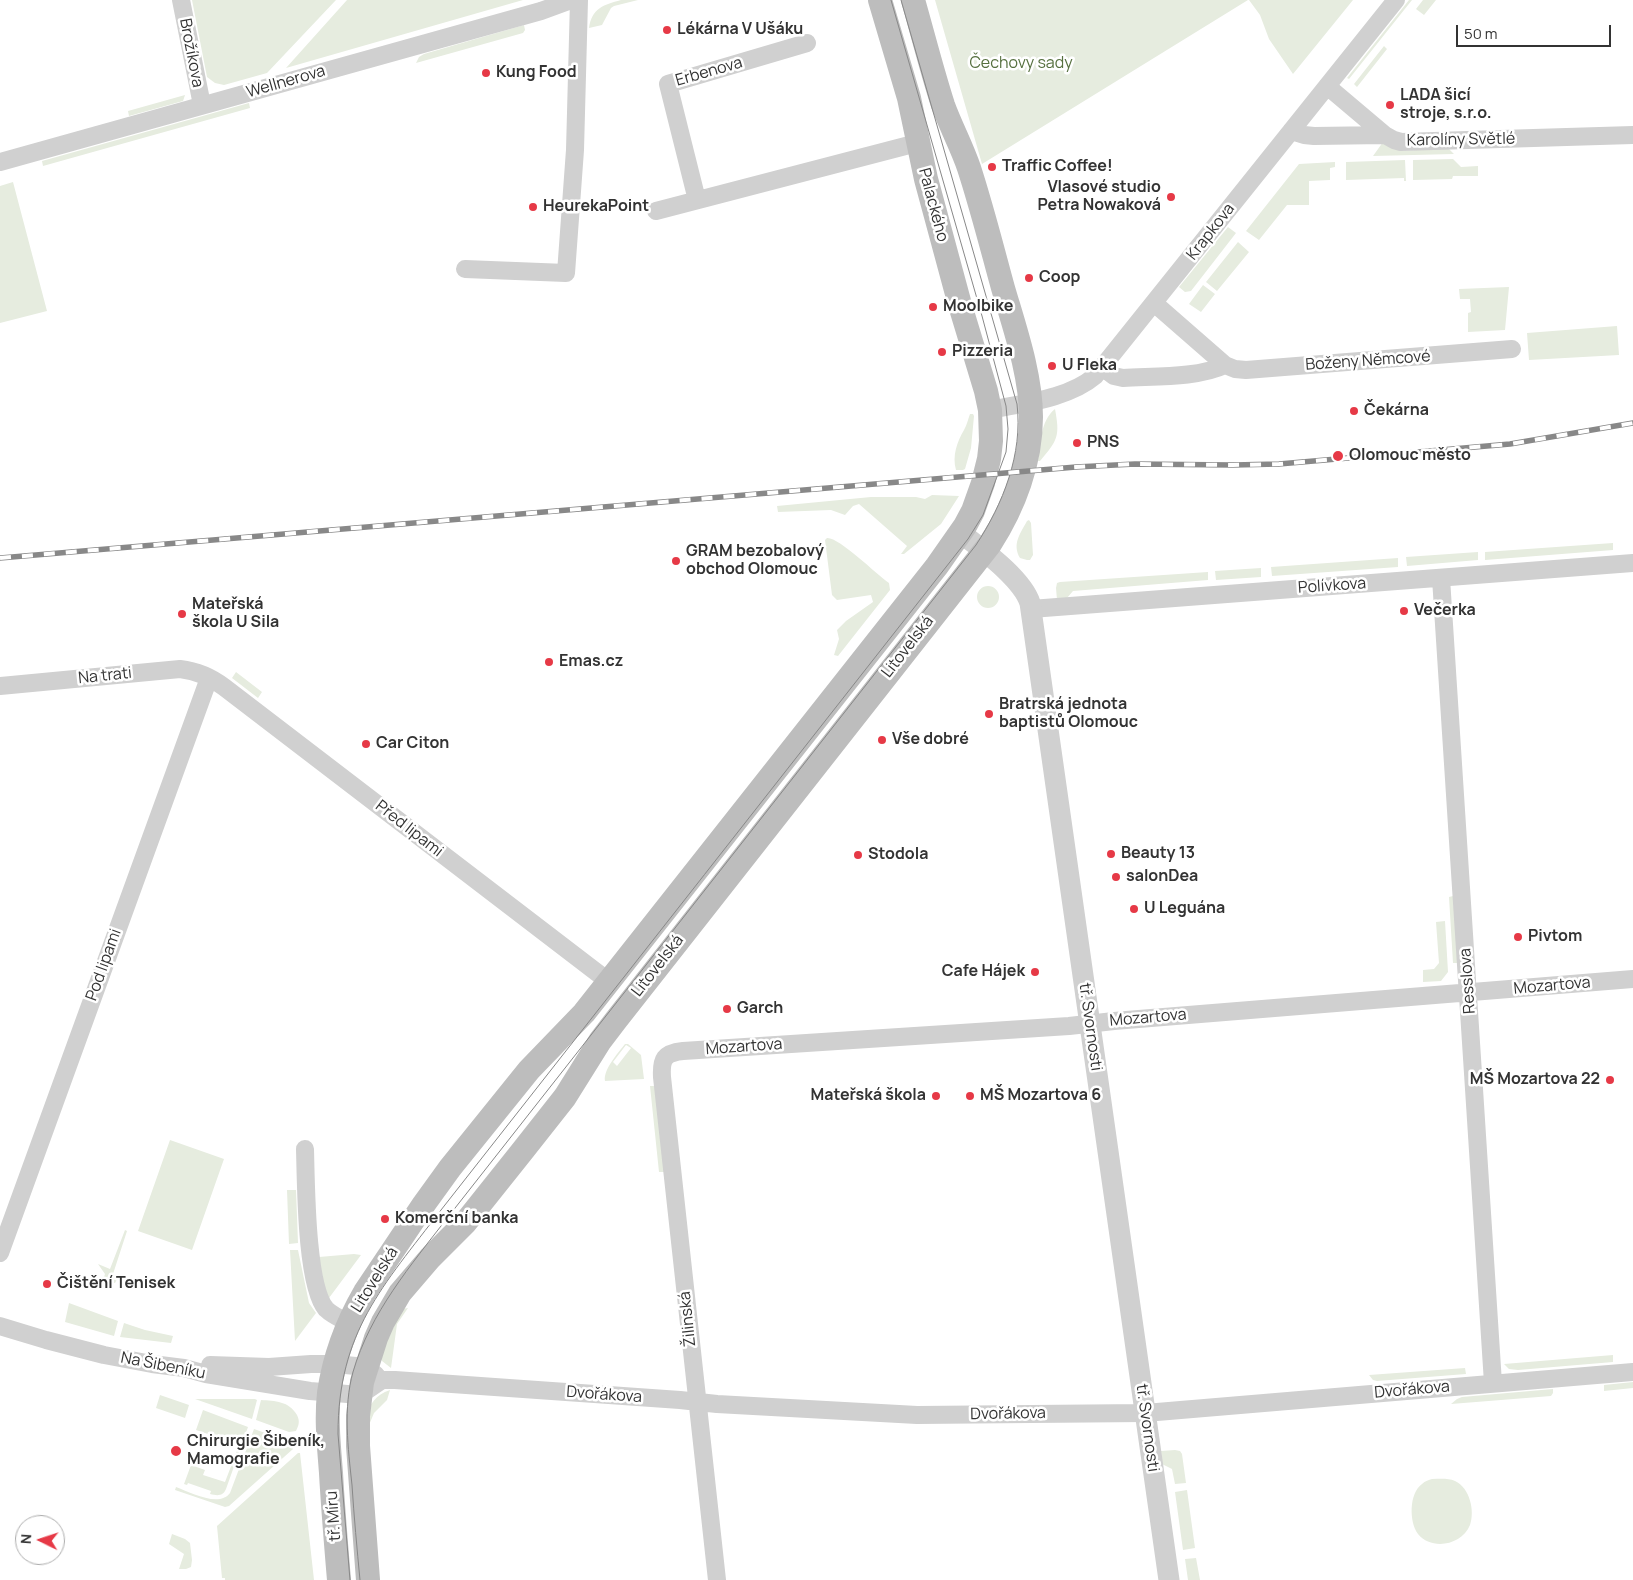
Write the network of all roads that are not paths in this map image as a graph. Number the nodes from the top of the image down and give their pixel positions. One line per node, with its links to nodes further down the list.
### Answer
1 (181, 0): 9 (street, Brožíkova)
2 (571, 0): 9 (street, Wellnerova)
3 (579, 0): 17 (street)
4 (880, 0): 13 (main road, Palackého)
5 (913, 0): 22 (main road)
6 (1396, 0): 8 (street, Krapkova)
7 (807, 43): 15 (street, Erbenova)
8 (1327, 86): 10 (street, Krapkova); 11 (street)
9 (202, 105): 14 (street, Wellnerova)
10 (1290, 131): 11 (street, Karolíny Světlé); 18 (street, Krapkova)
11 (1384, 135): 12 (street, Karolíny Světlé)
12 (1633, 135)
13 (918, 143): 15 (street); 23 (main road, Palackého)
14 (0, 162)
15 (697, 200): 16 (street)
16 (656, 212)
17 (465, 269)
18 (1154, 303): 20 (street, Boženy Němcové); 21 (street, Krapkova)
19 (1512, 349): 20 (street, Boženy Němcové)
20 (1225, 365): 21 (street, Boženy Němcové)
21 (1102, 367): 22 (street, Krapkova)
22 (1030, 402): 23 (street, Krapkova); 25 (main road, Litovelská)
23 (990, 410): 24 (main road, Litovelská)
24 (961, 533): 25 (street); 32 (main road, Litovelská)
25 (984, 551): 28 (street, tř. Svornosti); 43 (main road, Litovelská)
26 (1633, 563): 27 (street, Polívkova)
27 (1440, 578): 28 (street, Polívkova); 33 (street, Resslova)
28 (1031, 609): 34 (street, tř. Svornosti)
29 (209, 678): 30 (street, Na trati); 32 (street, Před lipami); 37 (street, Pod lipami)
30 (0, 686)
31 (1633, 979): 33 (street, Mozartova)
32 (608, 981): 38 (main road, Litovelská)
33 (1469, 994): 34 (street, Mozartova); 44 (street, Resslova)
34 (1090, 1024): 35 (street, Mozartova); 48 (street, tř. Svornosti)
35 (664, 1058): 47 (street, Žilinská)
36 (305, 1149): 38 (street, Litovelská)
37 (0, 1253)
38 (349, 1323): 40 (main road, Litovelská)
39 (0, 1326): 41 (street, Na Šibeníku)
40 (335, 1364): 41 (street, Dvořákova); 43 (street, Dvořákova); 45 (main road, Litovelská)
41 (184, 1368): 45 (street, Na Šibeníku)
42 (1633, 1372): 44 (street, Dvořákova)
43 (374, 1374): 46 (main road, Litovelská); 47 (street, Dvořákova)
44 (1493, 1383): 48 (street, Dvořákova)
45 (329, 1392): 46 (street, Na Šibeníku); 49 (main road, tř. Míru)
46 (360, 1395): 50 (main road, tř. Míru)
47 (698, 1402): 48 (street, Dvořákova); 51 (street, Žilinská)
48 (1145, 1413): 52 (street, tř. Svornosti)
49 (339, 1580)
50 (368, 1580)
51 (717, 1580)
52 (1169, 1580)

